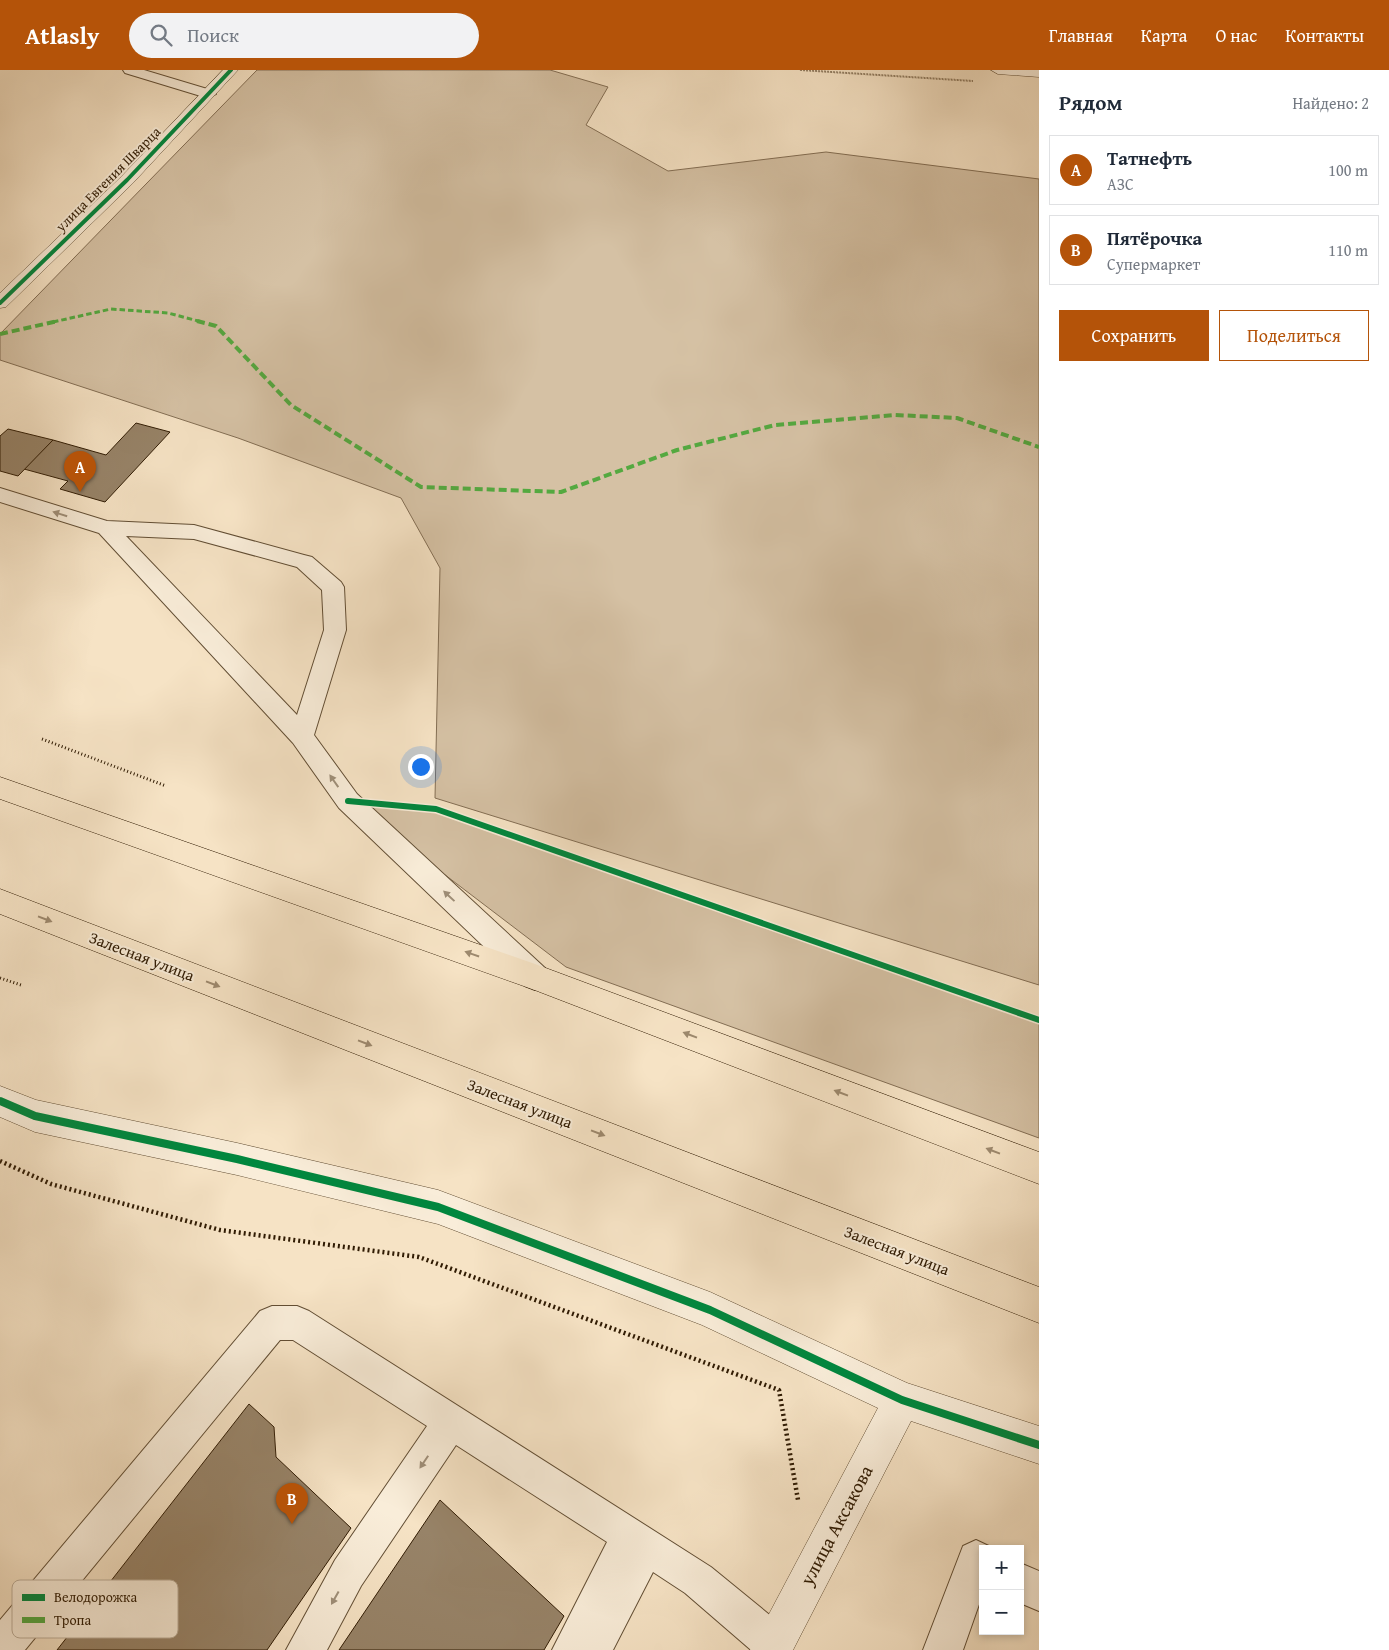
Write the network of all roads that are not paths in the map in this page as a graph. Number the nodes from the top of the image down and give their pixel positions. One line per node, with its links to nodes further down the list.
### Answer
1 (130, 70): 5 (lane)
2 (231, 70): 5 (street, улица Евгения Шварца)
3 (998, 70): 4 (street)
4 (1039, 73)
5 (209, 94): 6 (street, улица Евгения Шварца)
6 (0, 303)
7 (0, 495): 8 (lane, one-way to 7)
8 (106, 528): 9 (lane); 9 (lane)
9 (302, 736): 12 (lane, one-way to 9)
10 (0, 788): 12 (main road, one-way to 10)
11 (0, 901): 15 (main road, Залесная улица, one-way to 15)
12 (535, 977): 14 (main road, one-way to 12)
13 (0, 1101): 16 (street)
14 (1039, 1168)
15 (1039, 1305)
16 (902, 1400): 18 (street); 25 (street, улица Аксакова)
17 (451, 1422): 19 (lane); 21 (lane); 27 (lane, one-way to 27)
18 (1039, 1445)
19 (638, 1541): 25 (lane); 28 (lane); 29 (lane)
20 (979, 1561): 30 (lane)
21 (58, 1580)
22 (1024, 1584): 23 (lane)
23 (1039, 1592)
24 (12, 1636): 26 (lane)
25 (772, 1647)
26 (0, 1650)
27 (306, 1650)
28 (572, 1650)
29 (592, 1650)
30 (943, 1650)

